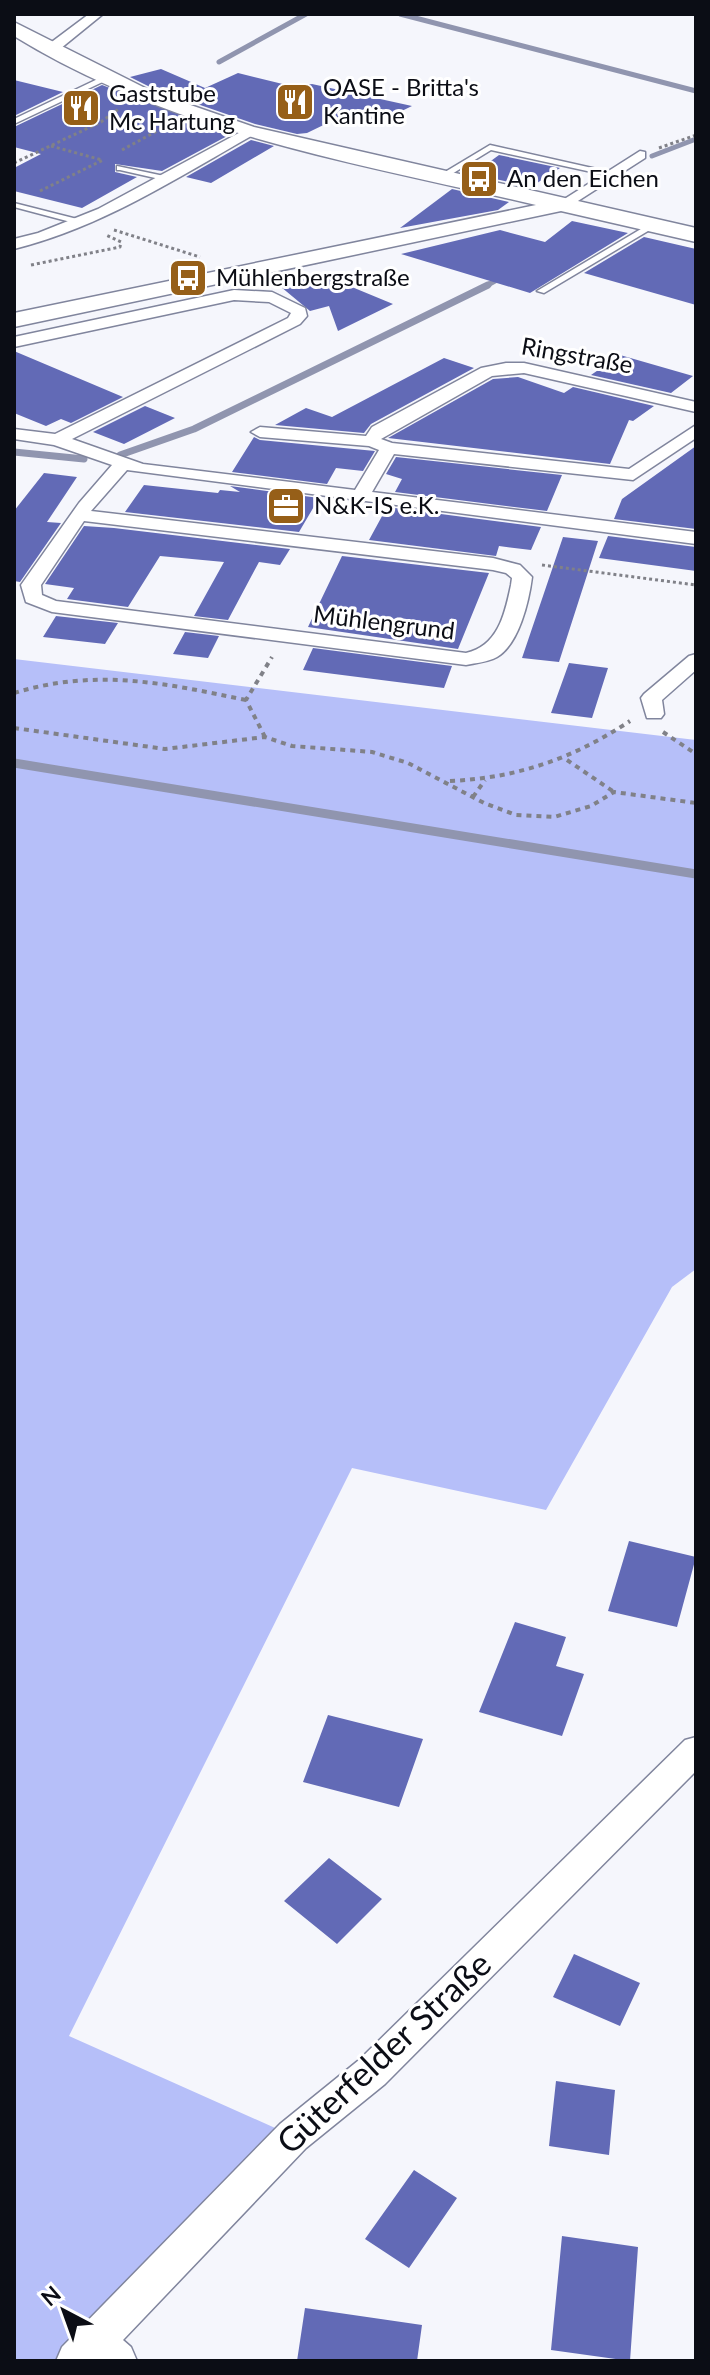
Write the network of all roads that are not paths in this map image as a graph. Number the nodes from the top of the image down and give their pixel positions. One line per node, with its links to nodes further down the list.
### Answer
1 (97, 14): 3 (street)
2 (14, 28): 3 (main road)
3 (50, 50): 4 (main road)
4 (107, 78): 5 (lane); 6 (main road)
5 (14, 122)
6 (248, 132): 10 (street); 11 (main road)
7 (640, 155): 9 (street)
8 (120, 168): 10 (lane)
9 (610, 174): 11 (lane); 13 (street)
10 (164, 178): 14 (street)
11 (439, 178): 13 (main road)
12 (14, 205): 14 (lane)
13 (562, 205): 15 (main road); 19 (main road)
14 (81, 223): 17 (street)
15 (654, 225): 16 (main road); 18 (lane)
16 (696, 235)
17 (14, 244)
18 (541, 291)
19 (14, 320)
20 (14, 342): 25 (street)
21 (696, 407): 26 (street, Ringstraße)
22 (696, 430): 26 (street)
23 (260, 432): 26 (street)
24 (14, 434): 25 (street)
25 (57, 440): 27 (street)
26 (380, 444): 28 (street, Ringstraße)
27 (122, 465): 28 (street); 29 (street, Mühlengrund)
28 (361, 496): 30 (street)
29 (81, 515): 29 (street, Mühlengrund)
30 (696, 538)
31 (696, 660): 32 (street)
32 (654, 714)
33 (696, 1750): 34 (street, Güterfelder Straße)
34 (96, 2355)

